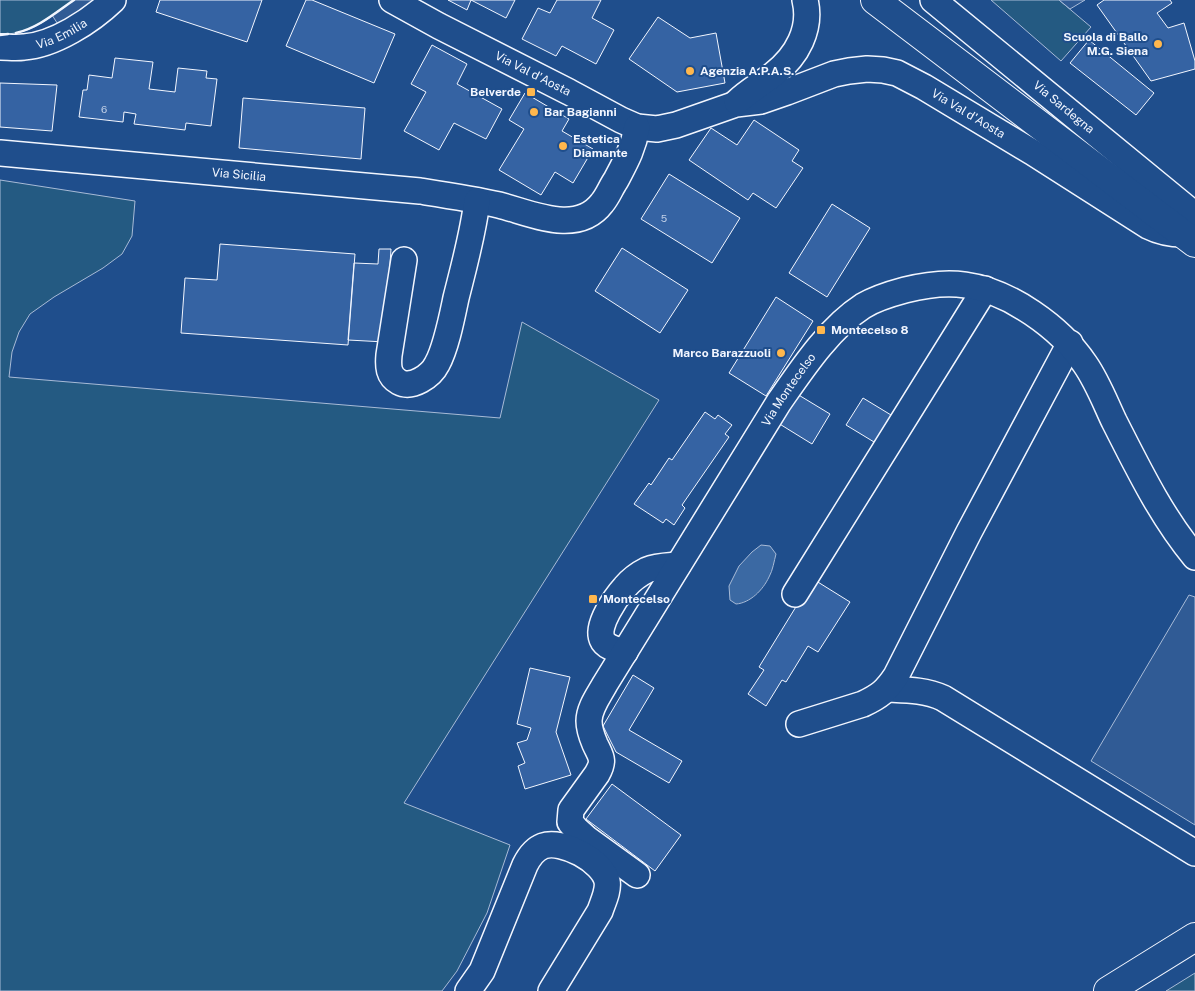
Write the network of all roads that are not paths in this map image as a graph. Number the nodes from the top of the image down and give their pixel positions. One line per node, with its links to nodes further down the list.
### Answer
1 (113, 0): 6 (street, Via Emilia)
2 (392, 0): 8 (street, Via Val d'Aosta)
3 (805, 0): 7 (street, Via Val d'Aosta)
4 (875, 0): 11 (main road)
5 (932, 0): 11 (street, Via Sardegna)
6 (0, 47)
7 (736, 104): 8 (street, Via Val d'Aosta); 11 (street, Via Val d'Aosta)
8 (638, 127): 10 (street, Via Sicilia)
9 (0, 153): 10 (street, Via Sicilia)
10 (477, 201): 12 (street)
11 (1191, 230)
12 (404, 260)
13 (985, 289): 14 (street, Via Montecelso); 16 (street, Via Montecelso); 17 (street)
14 (1070, 344): 15 (street, Via Montecelso); 19 (street)
15 (1195, 556)
16 (678, 565): 18 (street, Via Montecelso); 18 (street)
17 (795, 594)
18 (625, 652): 22 (street, Via Montecelso)
19 (887, 689): 20 (street); 21 (street)
20 (799, 724)
21 (1195, 853)
22 (637, 875)
23 (1195, 937): 26 (main road)
24 (468, 991): 25 (street)
25 (551, 991)
26 (1108, 991)

